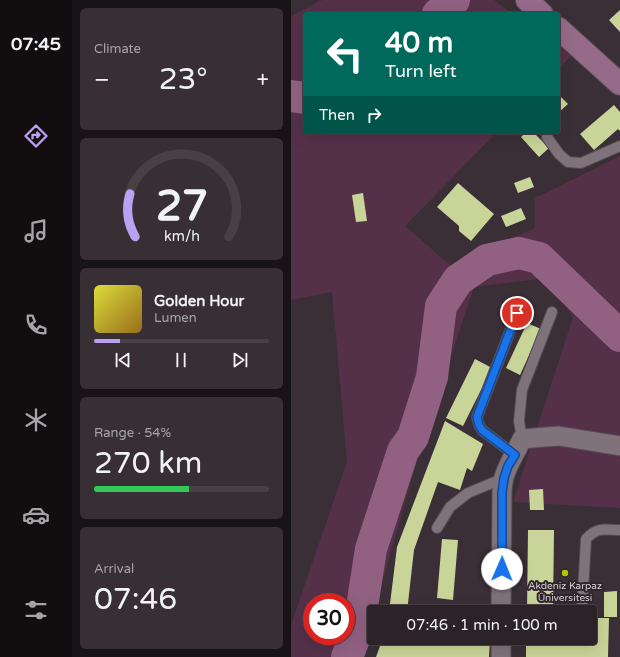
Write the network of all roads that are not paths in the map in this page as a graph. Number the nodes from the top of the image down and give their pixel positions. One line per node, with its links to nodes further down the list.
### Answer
1 (527, 0): 2 (main road)
2 (540, 12)
3 (560, 30): 4 (main road)
4 (620, 84)
5 (547, 137): 6 (lane)
6 (620, 146)
7 (551, 312): 10 (lane)
8 (517, 313): 10 (lane)
9 (620, 446): 10 (street)
10 (518, 447): 11 (street)
11 (504, 478): 12 (lane); 14 (street)
12 (437, 528)
13 (620, 530): 15 (lane)
14 (501, 605)
15 (582, 605)
16 (501, 645): 17 (street)
17 (501, 657)

